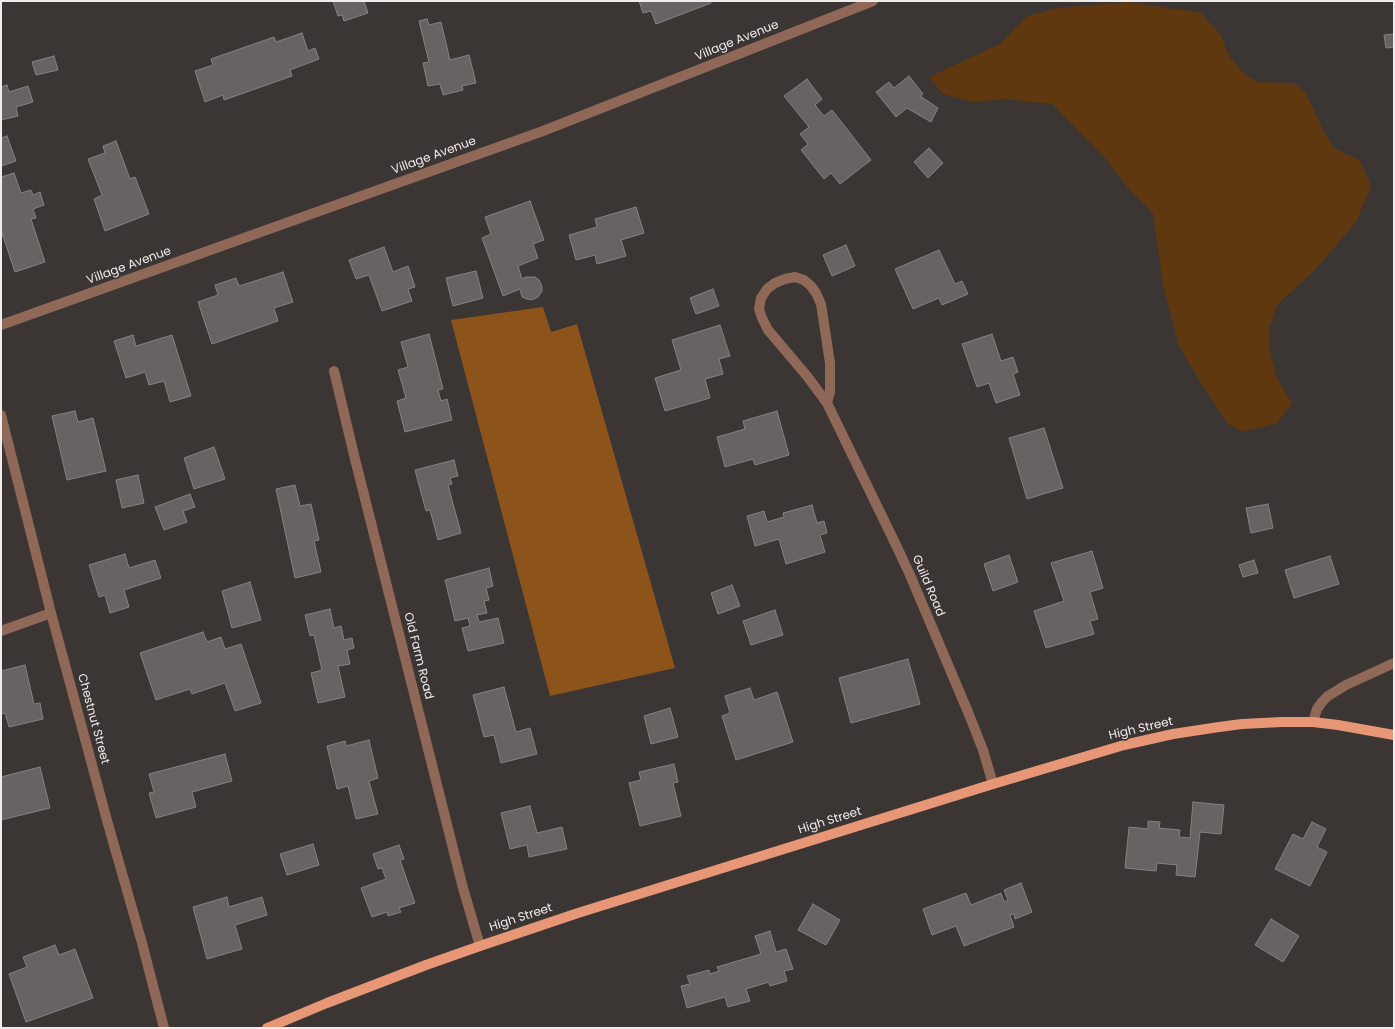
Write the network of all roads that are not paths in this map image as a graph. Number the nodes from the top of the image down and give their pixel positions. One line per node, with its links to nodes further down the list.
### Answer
1 (873, 1): 2 (street, Village Avenue)
2 (1, 326)
3 (334, 371): 12 (street, Old Farm Road)
4 (827, 403): 4 (street, Guild Road); 11 (street, Guild Road)
5 (1, 415): 6 (street, Chestnut Street)
6 (51, 613): 7 (street); 13 (street, Chestnut Street)
7 (1, 631)
8 (1394, 663): 9 (street)
9 (1313, 722): 10 (main road, High Street); 11 (main road, High Street)
10 (1394, 734)
11 (993, 784): 12 (main road, High Street)
12 (480, 946): 14 (main road, High Street)
13 (164, 1028)
14 (268, 1028)

